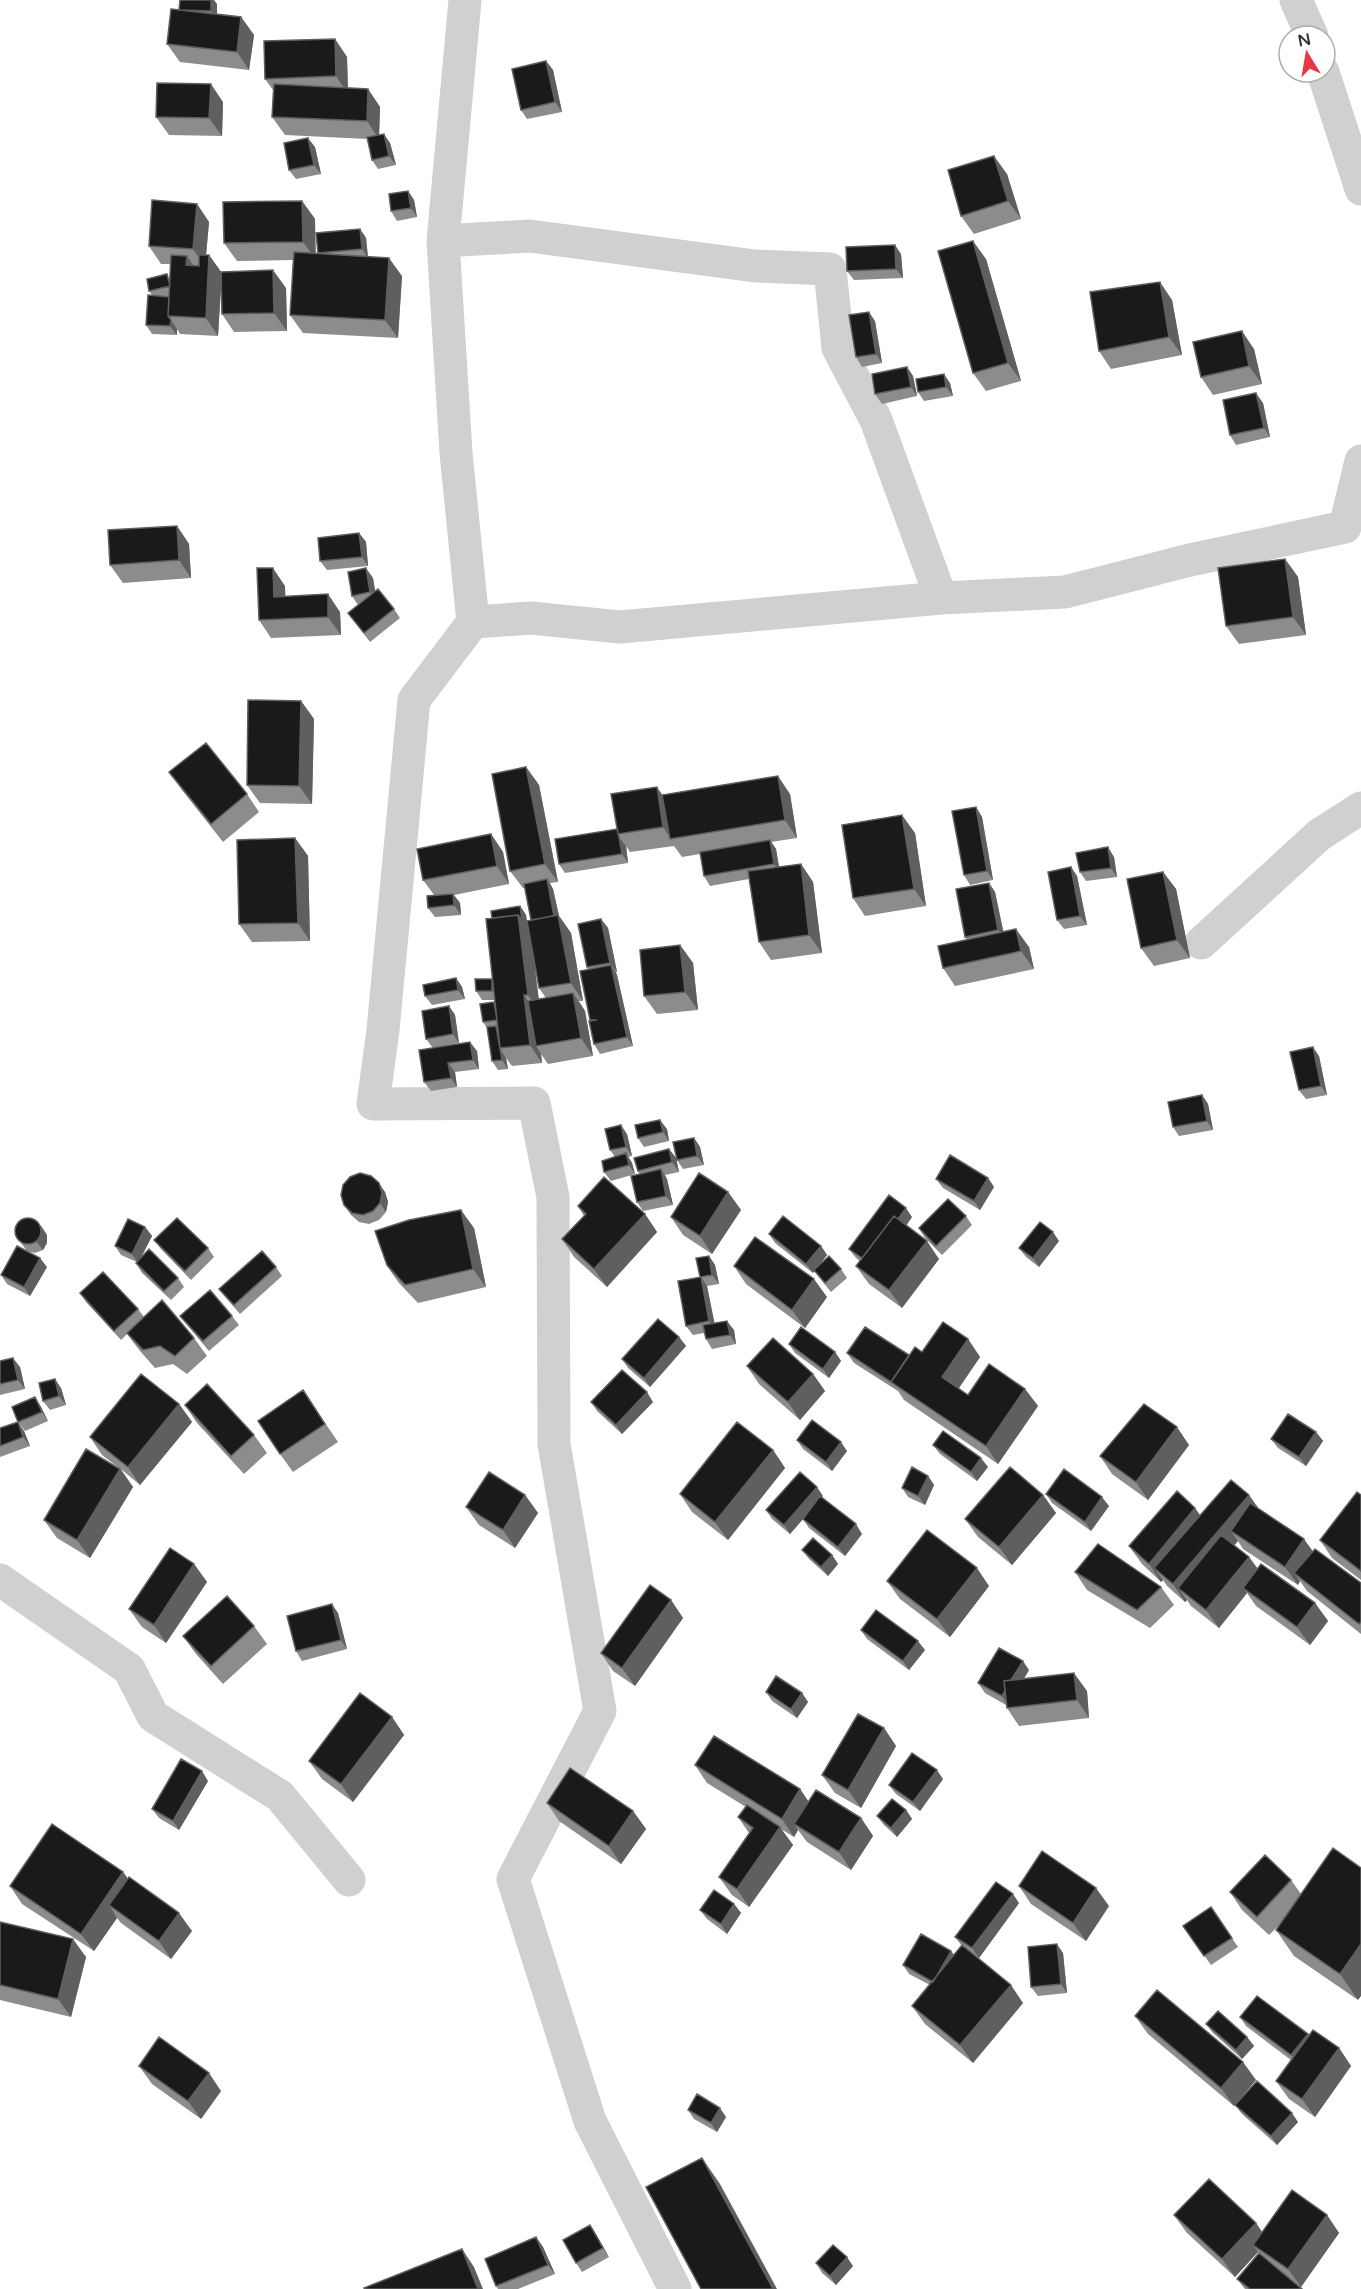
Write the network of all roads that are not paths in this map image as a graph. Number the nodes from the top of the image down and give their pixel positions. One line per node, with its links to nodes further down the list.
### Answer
1 (465, 0): 6 (street)
2 (1296, 0): 3 (street)
3 (1307, 24)
4 (1327, 84): 5 (street)
5 (1361, 189)
6 (444, 241): 8 (street); 9 (street)
7 (1361, 461): 8 (street)
8 (941, 598): 9 (street)
9 (473, 622): 14 (street)
10 (1361, 808): 11 (street)
11 (1201, 943)
12 (0, 1580): 13 (street)
13 (349, 1880)
14 (675, 2289)

